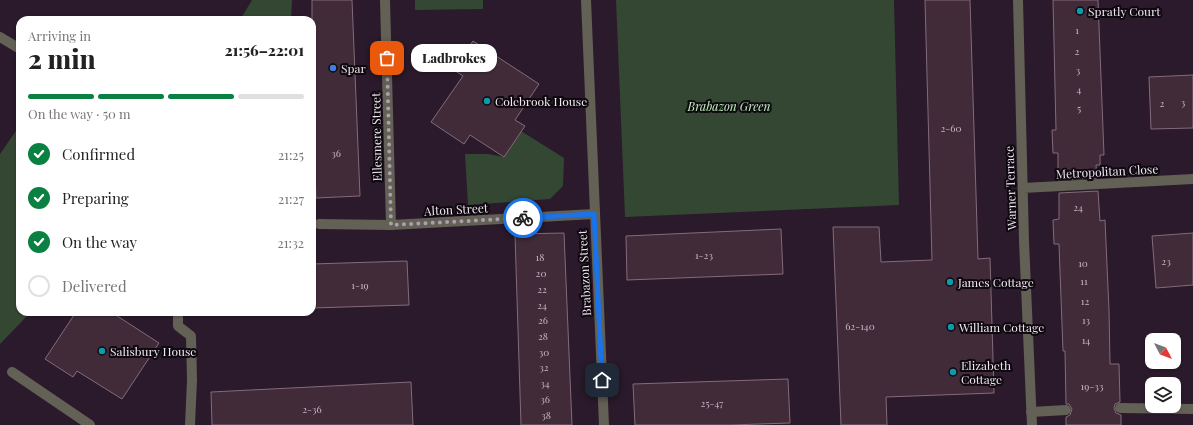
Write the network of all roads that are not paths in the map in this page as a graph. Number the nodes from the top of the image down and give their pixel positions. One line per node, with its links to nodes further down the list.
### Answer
1 (385, 0): 10 (street, Ellesmere Street)
2 (586, 0): 8 (street, Brabazon Street)
3 (1018, 0): 7 (street, Warner Terrace)
4 (0, 37): 5 (street)
5 (16, 47)
6 (1193, 179): 7 (street, Metropolitan Close)
7 (1023, 188): 16 (street, Warner Terrace)
8 (594, 214): 10 (street, Alton Street); 19 (street, Brabazon Street)
9 (319, 224): 10 (street, Alton Street)
10 (391, 225)
11 (178, 316): 18 (street)
12 (12, 372): 17 (street)
13 (1120, 408): 14 (street)
14 (1193, 409)
15 (1066, 410): 16 (street)
16 (1031, 412): 20 (street, Warner Terrace)
17 (90, 425)
18 (190, 425)
19 (604, 425)
20 (1032, 425)

